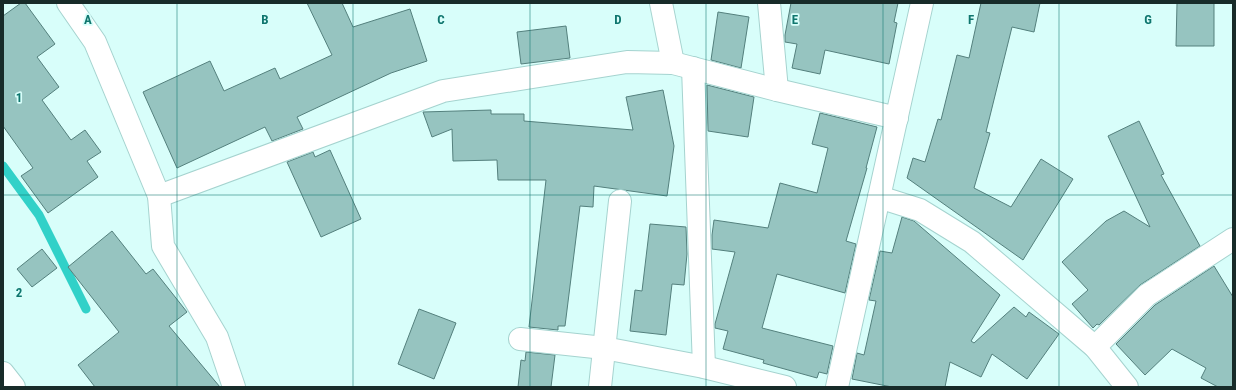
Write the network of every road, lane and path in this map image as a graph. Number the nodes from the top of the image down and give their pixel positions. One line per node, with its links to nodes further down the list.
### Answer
1 (68, 3): 8 (street)
2 (661, 3): 5 (street)
3 (769, 3): 6 (street)
4 (922, 3): 7 (street)
5 (683, 66): 6 (street); 8 (street); 15 (street)
6 (776, 90): 7 (street)
7 (897, 118): 9 (street)
8 (159, 196): 18 (street)
9 (879, 197): 13 (street); 21 (street)
10 (620, 201): 14 (street)
11 (1233, 239): 13 (street)
12 (520, 339): 14 (street)
13 (1095, 347): 22 (street)
14 (604, 348): 15 (street); 19 (street)
15 (704, 367): 20 (street)
16 (3, 373): 17 (street)
17 (14, 387)
18 (234, 387)
19 (600, 387)
20 (786, 387)
21 (837, 387)
22 (1127, 387)

